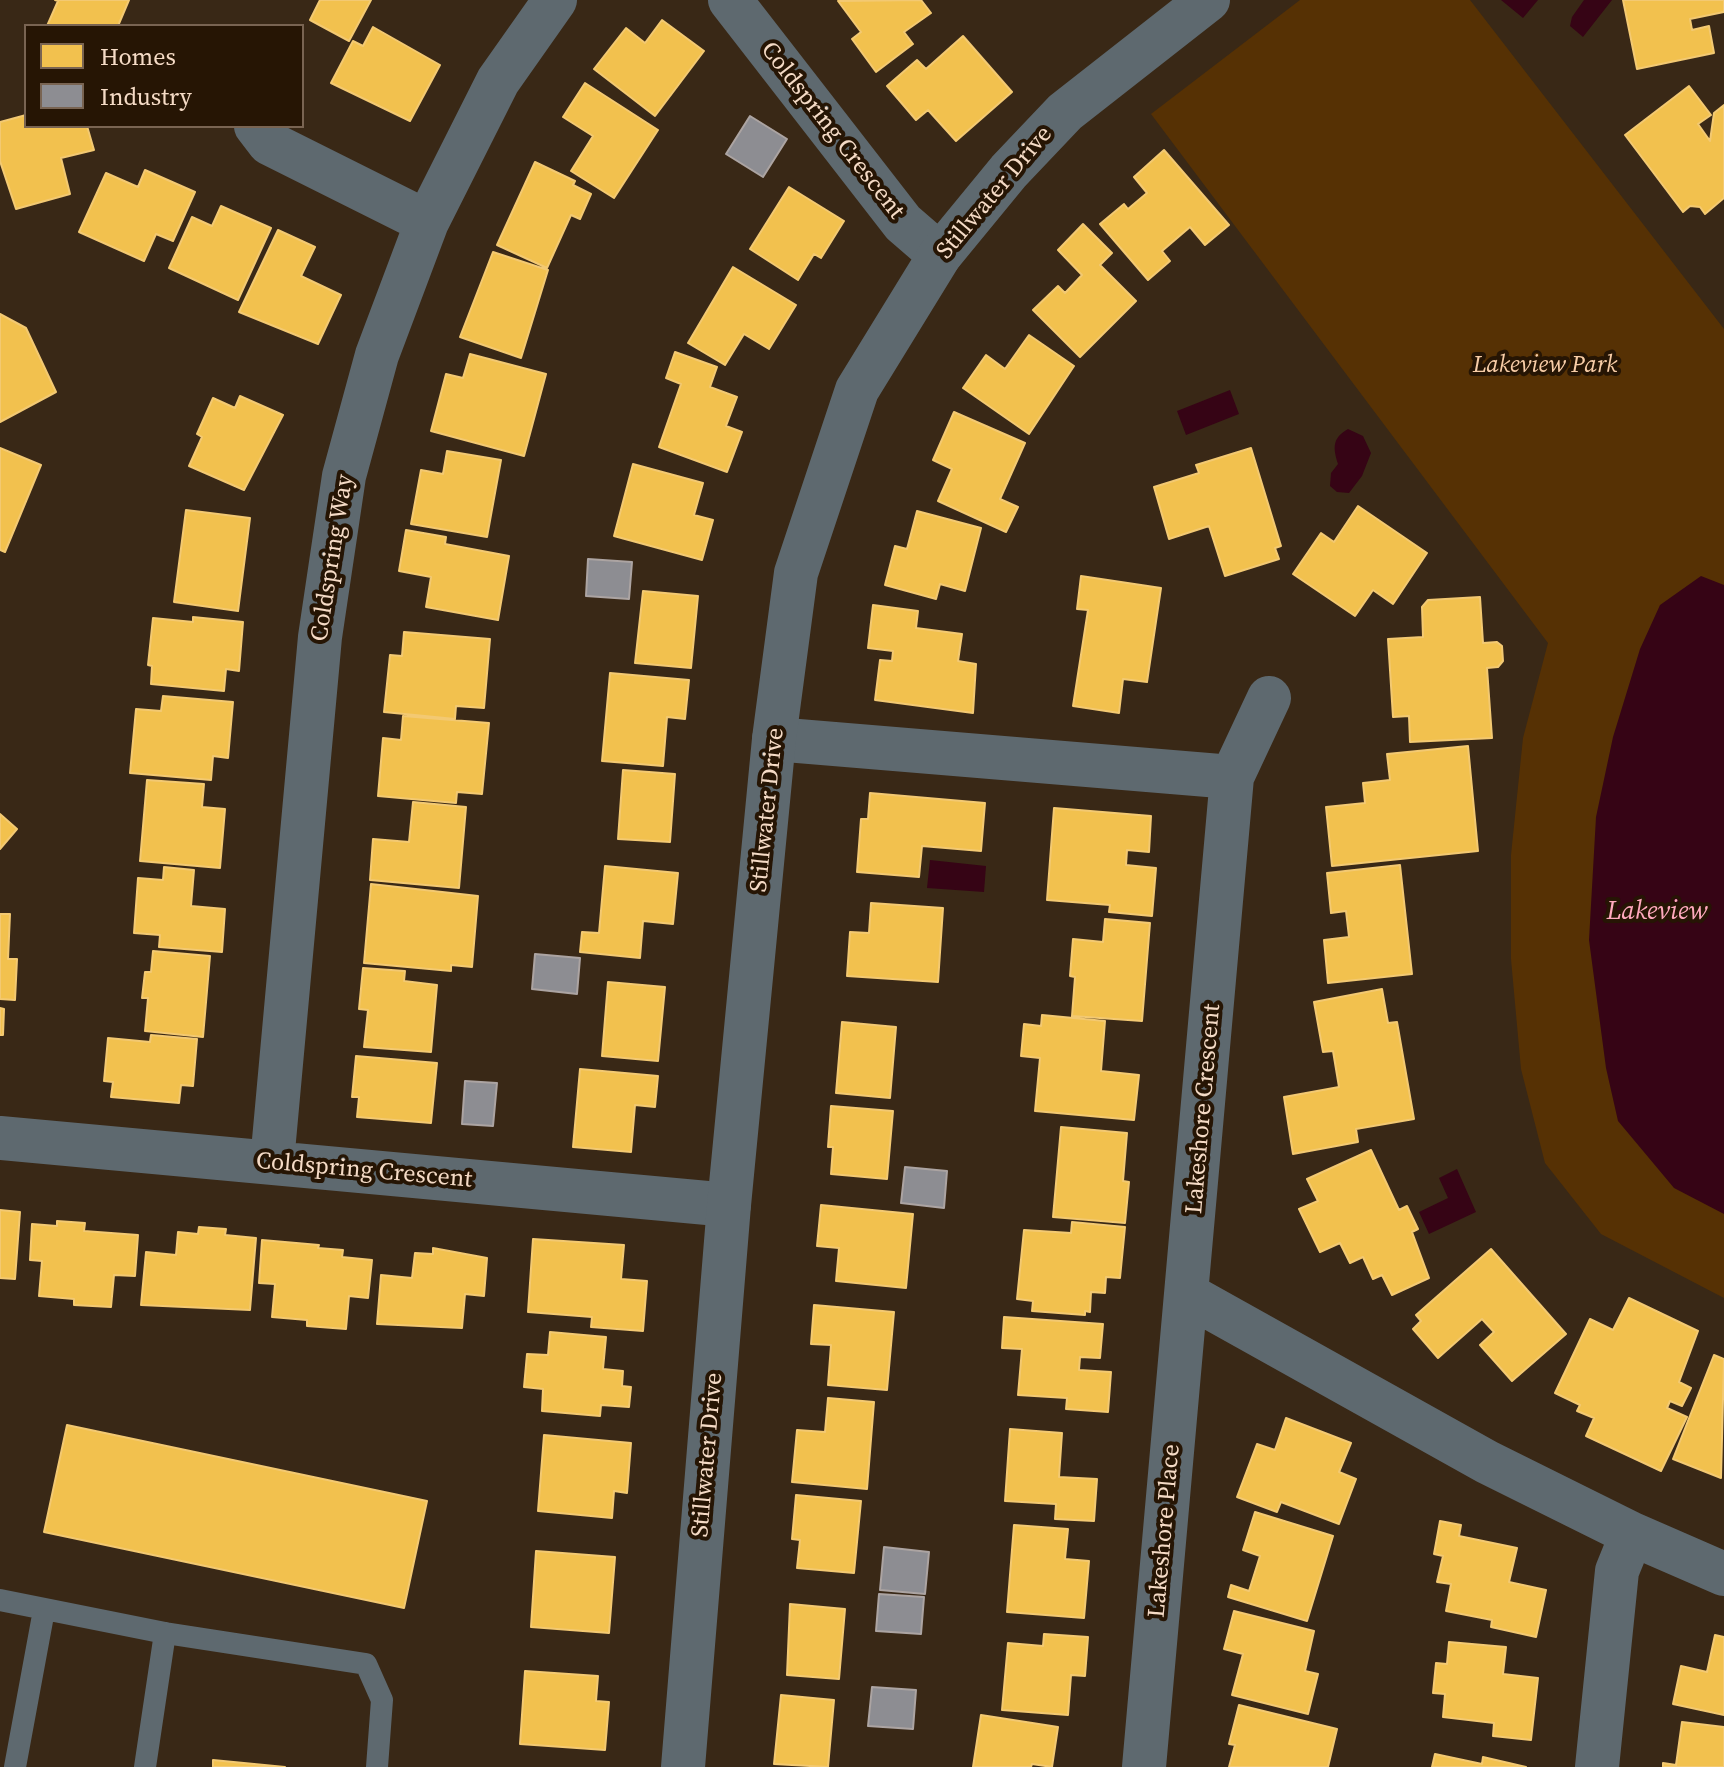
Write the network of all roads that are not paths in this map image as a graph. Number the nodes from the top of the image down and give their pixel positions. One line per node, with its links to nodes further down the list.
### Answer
1 (555, 0): 5 (street, Coldspring Way)
2 (730, 0): 6 (street, Coldspring Crescent)
3 (1208, 0): 6 (street, Stillwater Drive)
4 (258, 128): 5 (street)
5 (427, 222): 11 (street, Coldspring Way)
6 (940, 255): 8 (street, Stillwater Drive)
7 (1269, 698): 9 (street)
8 (774, 739): 9 (street); 12 (street, Stillwater Drive)
9 (1232, 777): 13 (street, Lakeshore Crescent)
10 (0, 1138): 11 (street, Coldspring Crescent)
11 (272, 1162): 12 (street, Coldspring Crescent)
12 (729, 1205): 22 (street, Stillwater Drive)
13 (1186, 1294): 14 (street); 23 (street, Lakeshore Place)
14 (1632, 1534): 15 (street); 24 (street)
15 (1724, 1574)
16 (0, 1600): 17 (lane)
17 (44, 1610): 18 (lane); 19 (lane)
18 (165, 1633): 20 (lane); 21 (lane)
19 (15, 1767)
20 (145, 1767)
21 (377, 1767)
22 (683, 1767)
23 (1144, 1767)
24 (1597, 1767)

